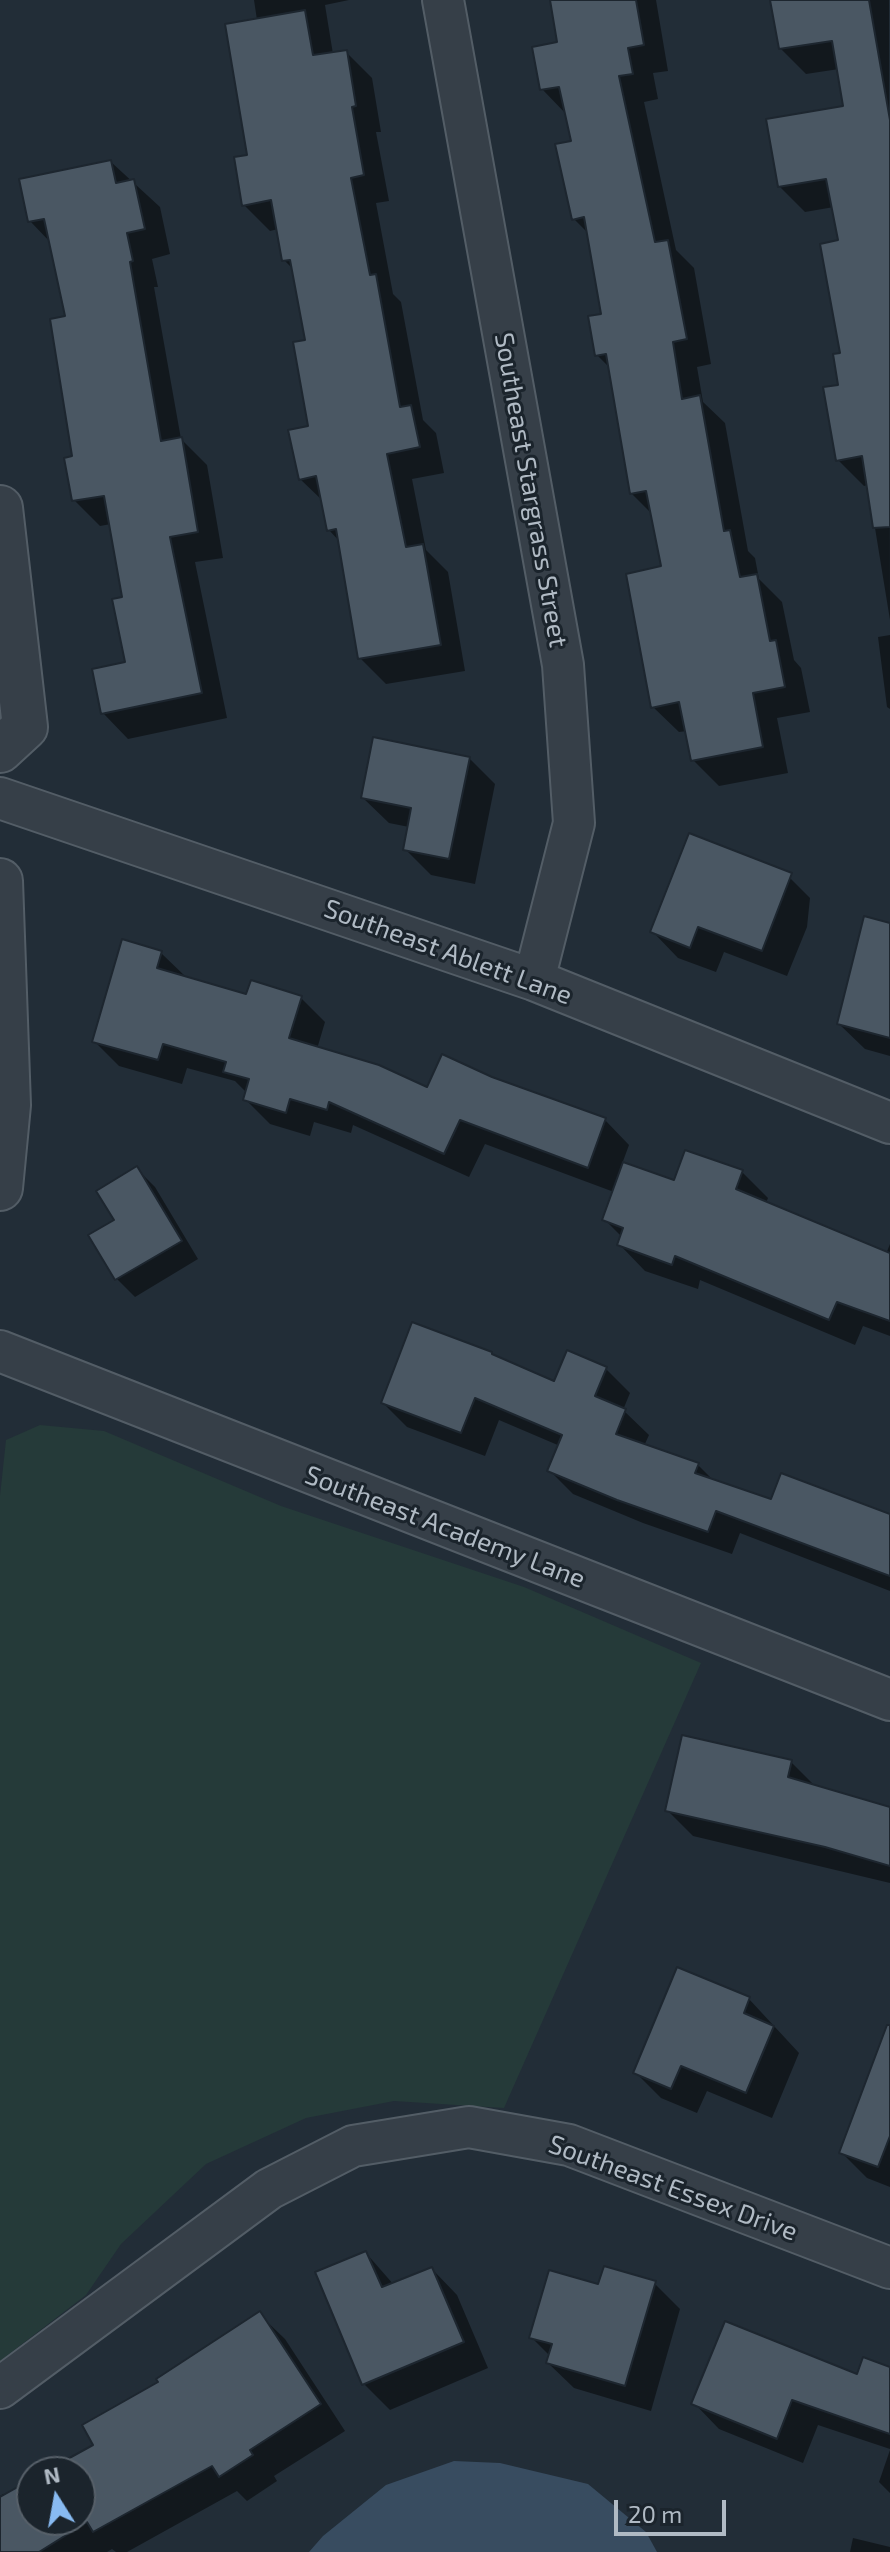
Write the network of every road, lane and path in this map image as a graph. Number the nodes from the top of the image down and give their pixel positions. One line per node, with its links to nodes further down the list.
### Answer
1 (443, 0): 6 (street, Southeast Stargrass Street)
2 (0, 508): 3 (street)
3 (0, 750)
4 (0, 798): 6 (street, Southeast Ablett Lane)
5 (0, 881): 8 (street)
6 (534, 980): 7 (street, Southeast Ablett Lane)
7 (890, 1123)
8 (0, 1188)
9 (0, 1351): 10 (street, Southeast Academy Lane)
10 (890, 1700)
11 (890, 2268): 12 (street, Southeast Essex Drive)
12 (0, 2388)

